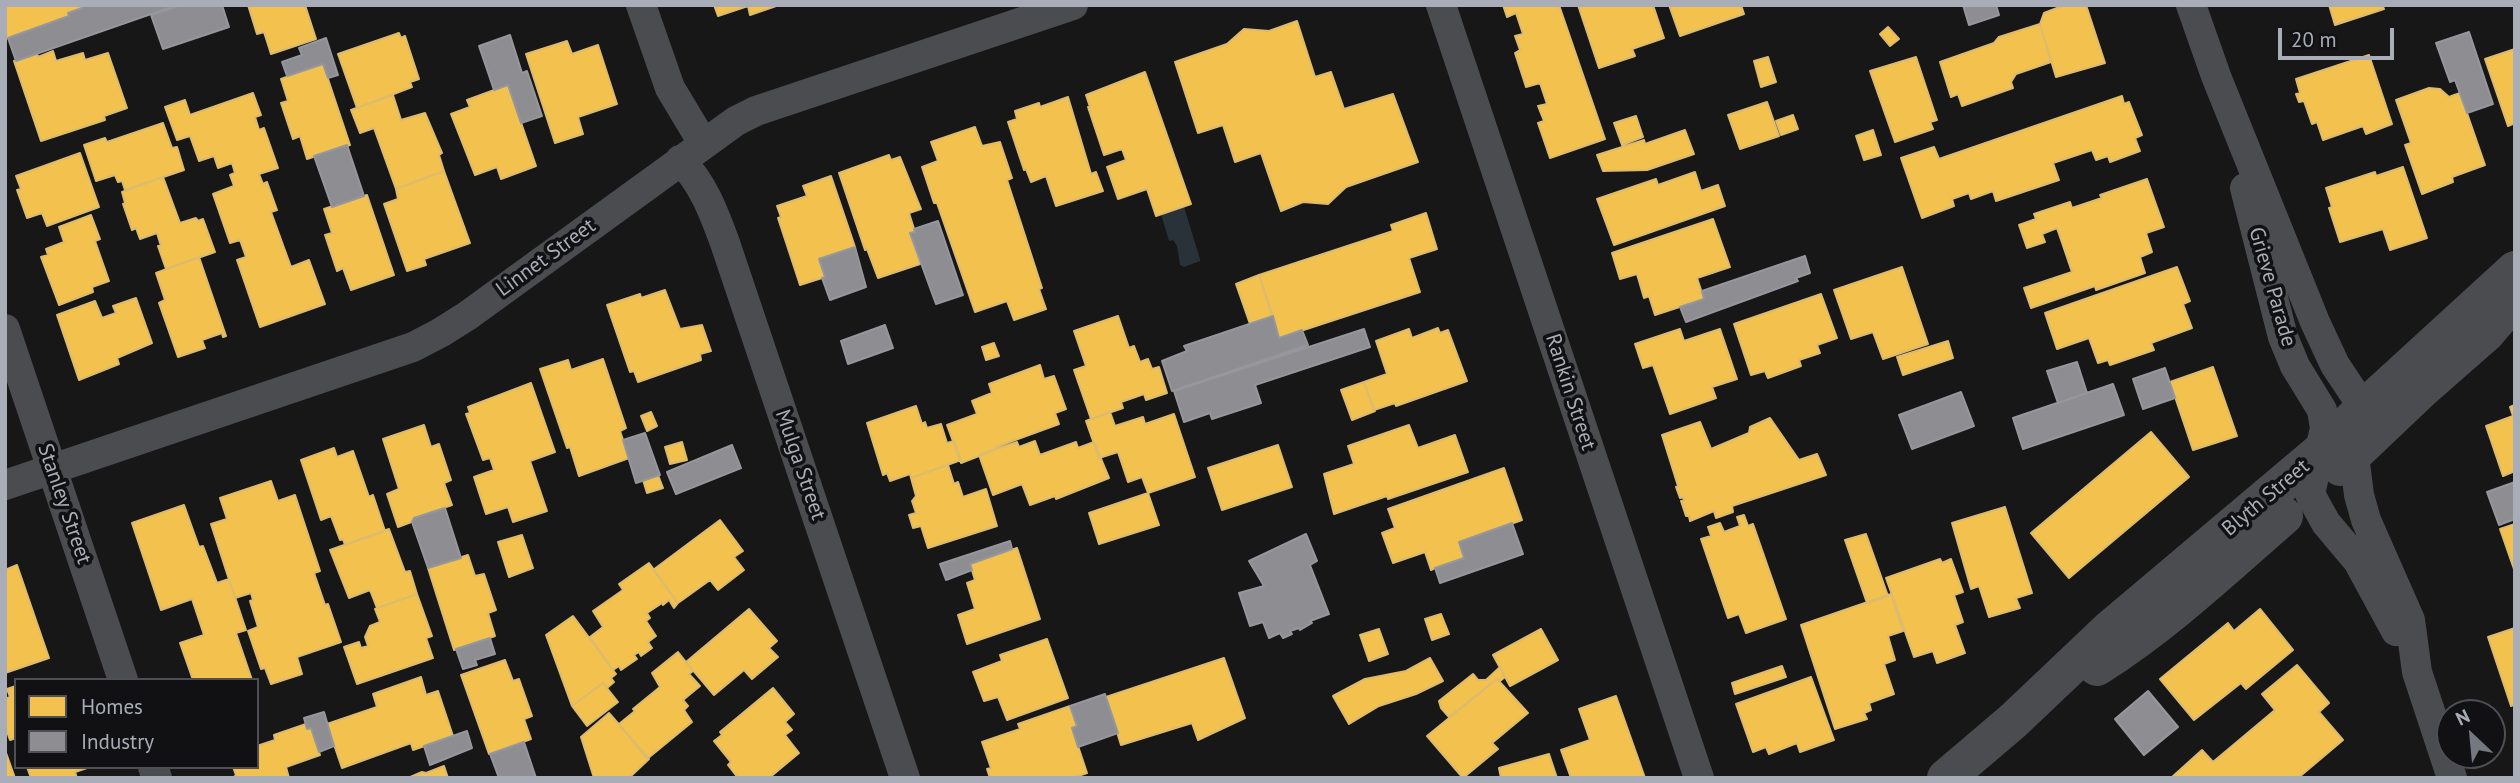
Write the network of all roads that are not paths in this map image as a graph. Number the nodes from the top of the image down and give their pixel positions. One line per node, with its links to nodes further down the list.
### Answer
1 (641, 5): 6 (street, Mulga Street)
2 (1073, 5): 6 (street, Linnet Street)
3 (1441, 5): 19 (street, Rankin Street)
4 (2191, 5): 5 (street, Grieve Parade)
5 (2216, 76): 10 (street, Grieve Parade); 11 (street, Grieve Parade)
6 (692, 151): 12 (street, Linnet Street); 18 (street, Mulga Street)
7 (2515, 270): 10 (street, Blyth Street)
8 (2515, 299): 11 (street, Blyth Street)
9 (5, 329): 12 (street, Stanley Street)
10 (2362, 410): 11 (street, Blyth Street)
11 (2337, 454): 14 (street, Blyth Street); 15 (street, Grieve Parade); 17 (street, Blyth Street)
12 (52, 469): 13 (street, Linnet Street); 16 (street, Stanley Street)
13 (5, 485)
14 (2310, 494): 15 (street, Grieve Parade); 17 (street, Blyth Street)
15 (2417, 672): 21 (street, Grieve Parade)
16 (122, 678)
17 (2013, 721): 20 (street, Blyth Street)
18 (905, 778)
19 (1699, 778)
20 (1946, 778)
21 (2452, 778)

